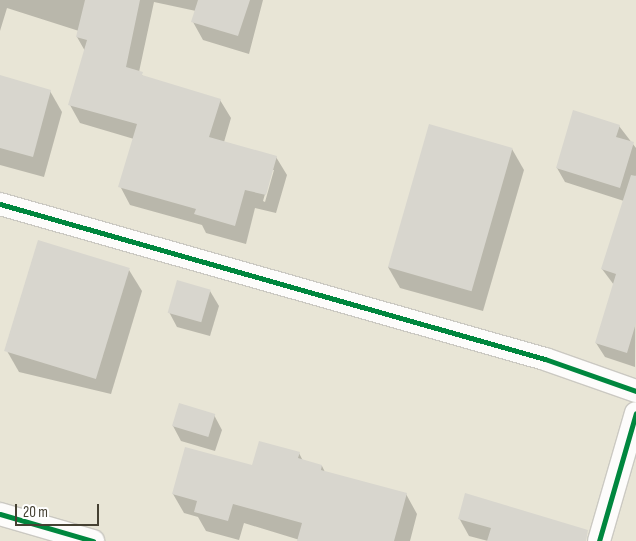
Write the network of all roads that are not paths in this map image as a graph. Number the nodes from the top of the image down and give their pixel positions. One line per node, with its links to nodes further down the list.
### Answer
1 (0, 204): 2 (street)
2 (636, 391)
3 (636, 413): 6 (street)
4 (0, 514): 5 (street)
5 (93, 541)
6 (599, 541)

